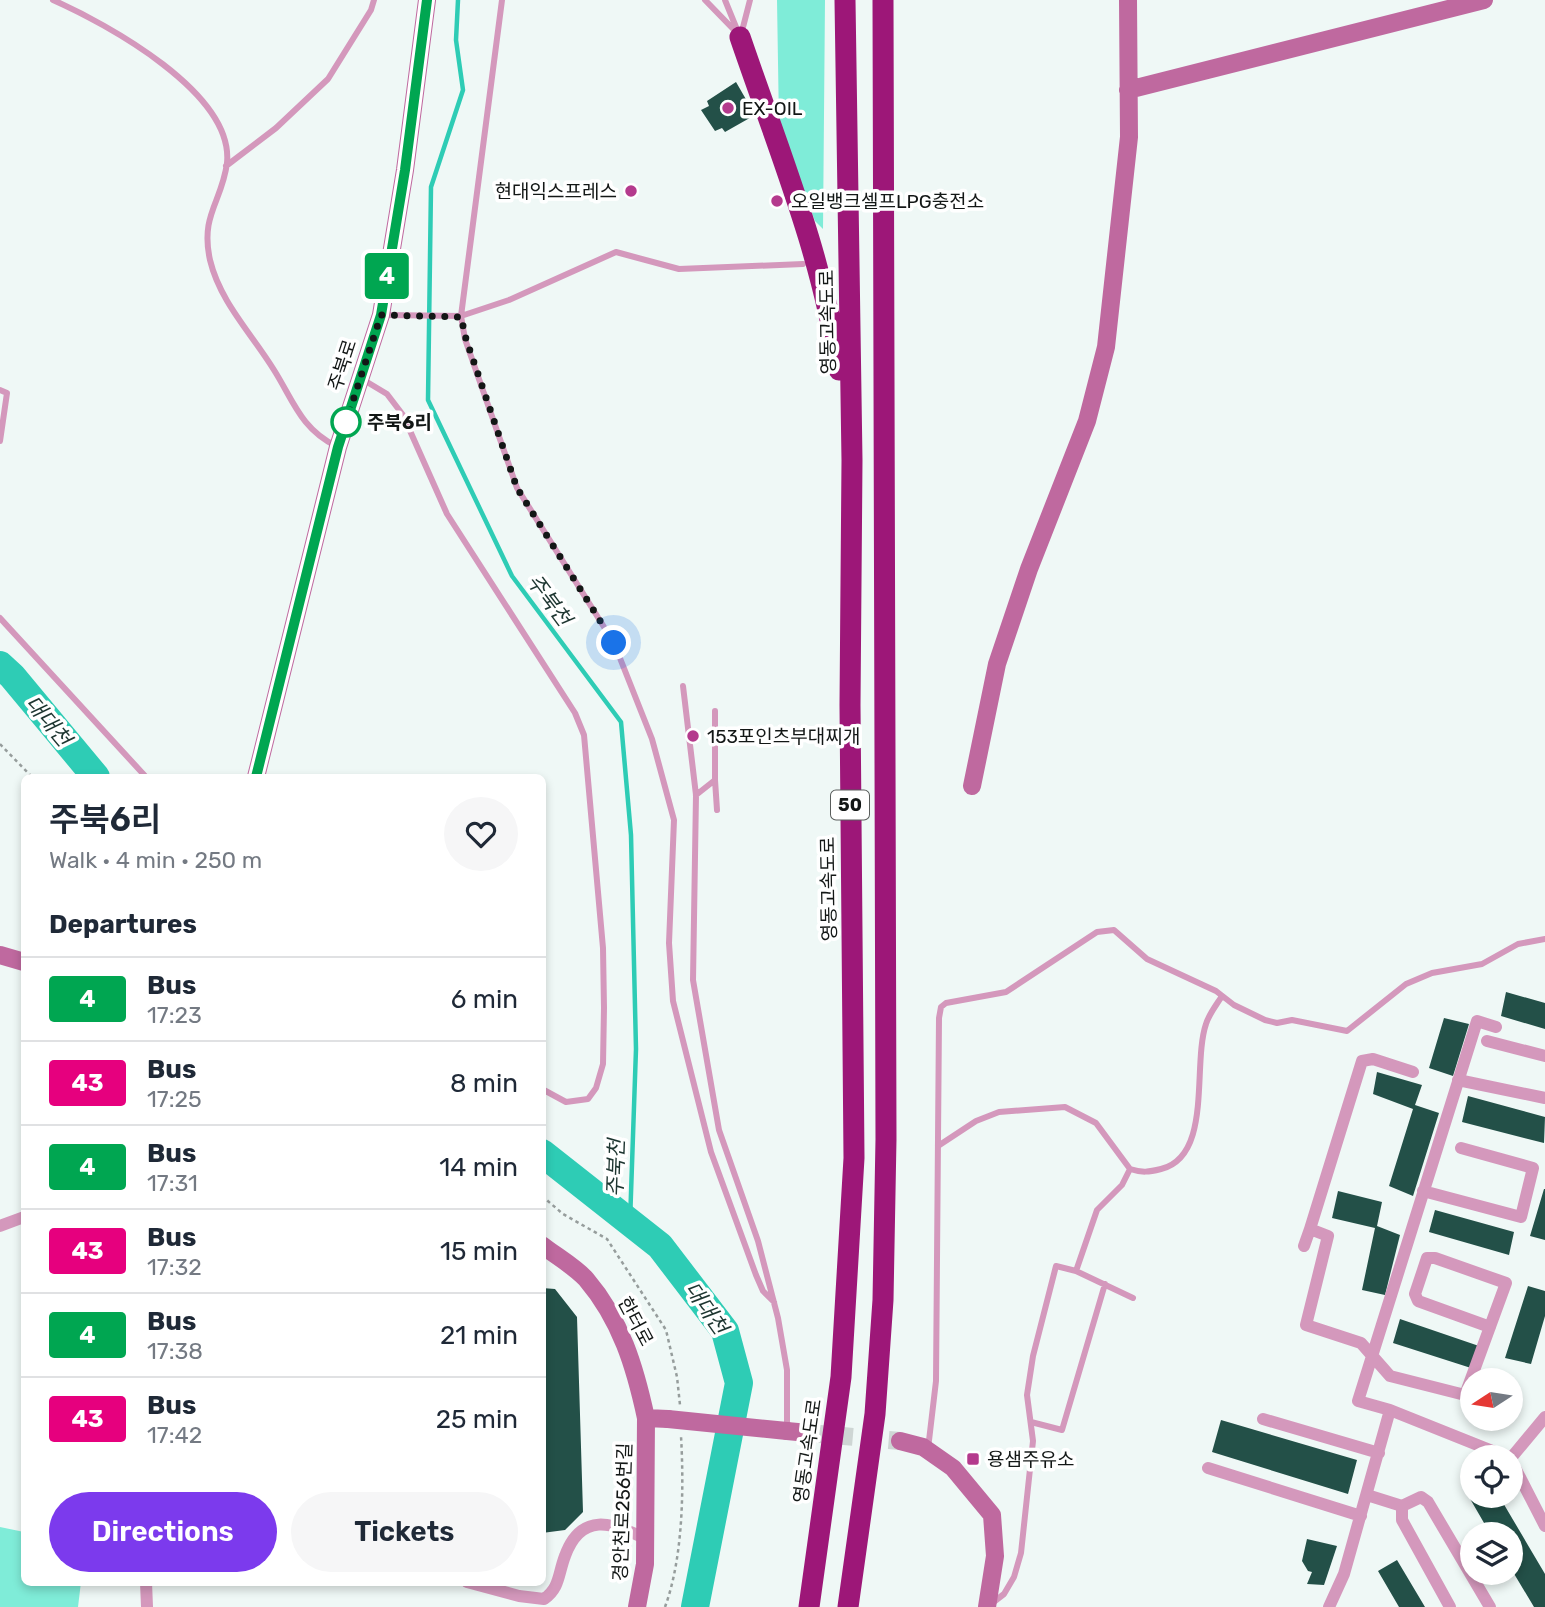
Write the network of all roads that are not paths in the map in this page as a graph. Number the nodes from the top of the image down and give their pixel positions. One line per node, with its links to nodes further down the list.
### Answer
1 (53, 0): 14 (lane)
2 (374, 0): 14 (lane)
3 (427, 0): 16 (street, 주북로)
4 (502, 0): 17 (lane)
5 (705, 0): 12 (lane)
6 (725, 0): 12 (lane)
7 (750, 0): 12 (lane)
8 (845, 0): 22 (highway, 영동고속도로 / 50)
9 (883, 0): 83 (highway, 50)
10 (1128, 0): 13 (street)
11 (1483, 0): 13 (street)
12 (740, 37): 22 (highway)
13 (1128, 90): 29 (street)
14 (226, 166): 21 (lane)
15 (803, 264): 17 (lane)
16 (388, 316): 17 (lane); 18 (street, 주북로)
17 (461, 317): 55 (lane)
18 (360, 378): 21 (street, 주북로); 41 (lane)
19 (0, 390): 20 (lane)
20 (0, 441)
21 (338, 447): 27 (street, 주북로)
22 (852, 460): 82 (highway, 영동고속도로 / 50)
23 (0, 618): 26 (lane)
24 (683, 686): 30 (lane)
25 (715, 711): 28 (lane)
26 (143, 774)
27 (257, 774)
28 (715, 780): 30 (lane); 31 (lane)
29 (972, 786)
30 (696, 795): 55 (lane)
31 (717, 810)
32 (1545, 939): 35 (lane)
33 (0, 955): 34 (street)
34 (21, 961)
35 (1222, 996): 43 (lane); 45 (lane)
36 (1496, 1027): 40 (street)
37 (1487, 1041): 38 (street)
38 (1545, 1056)
39 (1413, 1072): 49 (street)
40 (1458, 1080): 42 (street); 46 (street)
41 (546, 1091)
42 (1545, 1098)
43 (938, 1146): 45 (lane); 68 (lane)
44 (1461, 1148): 46 (street)
45 (1130, 1169): 52 (lane)
46 (1423, 1191): 57 (street)
47 (21, 1218): 48 (street)
48 (0, 1226)
49 (1310, 1228): 50 (street); 57 (street)
50 (1304, 1245)
51 (546, 1248): 60 (street, 한터로)
52 (1076, 1271): 53 (lane); 62 (lane)
53 (1105, 1284): 54 (lane); 62 (lane)
54 (1133, 1298)
55 (774, 1302): 63 (lane)
56 (1490, 1327): 56 (street); 57 (street)
57 (1370, 1355): 58 (street)
58 (1390, 1410): 66 (street); 69 (street)
59 (1545, 1417): 67 (street)
60 (646, 1418): 63 (street, bridge); 76 (street, 경안천로256번길)
61 (1263, 1419): 69 (street)
62 (1031, 1422): 84 (lane)
63 (787, 1431): 64 (street)
64 (808, 1433)
65 (900, 1441): 68 (street)
66 (1478, 1445)
67 (1521, 1445)
68 (928, 1451): 84 (street)
69 (1378, 1453): 72 (street)
70 (1208, 1468): 74 (street)
71 (1523, 1483): 75 (street)
72 (1367, 1495): 73 (street); 74 (street)
73 (1402, 1506): 85 (street); 86 (street)
74 (1361, 1516): 79 (street)
75 (1545, 1526)
76 (646, 1539): 78 (street); 81 (street, 경안천로256번길)
77 (146, 1586): 80 (street)
78 (482, 1586)
79 (1334, 1604)
80 (148, 1607)
81 (637, 1607)
82 (809, 1607)
83 (848, 1607)
84 (987, 1607)
85 (1450, 1607)
86 (1490, 1607)

